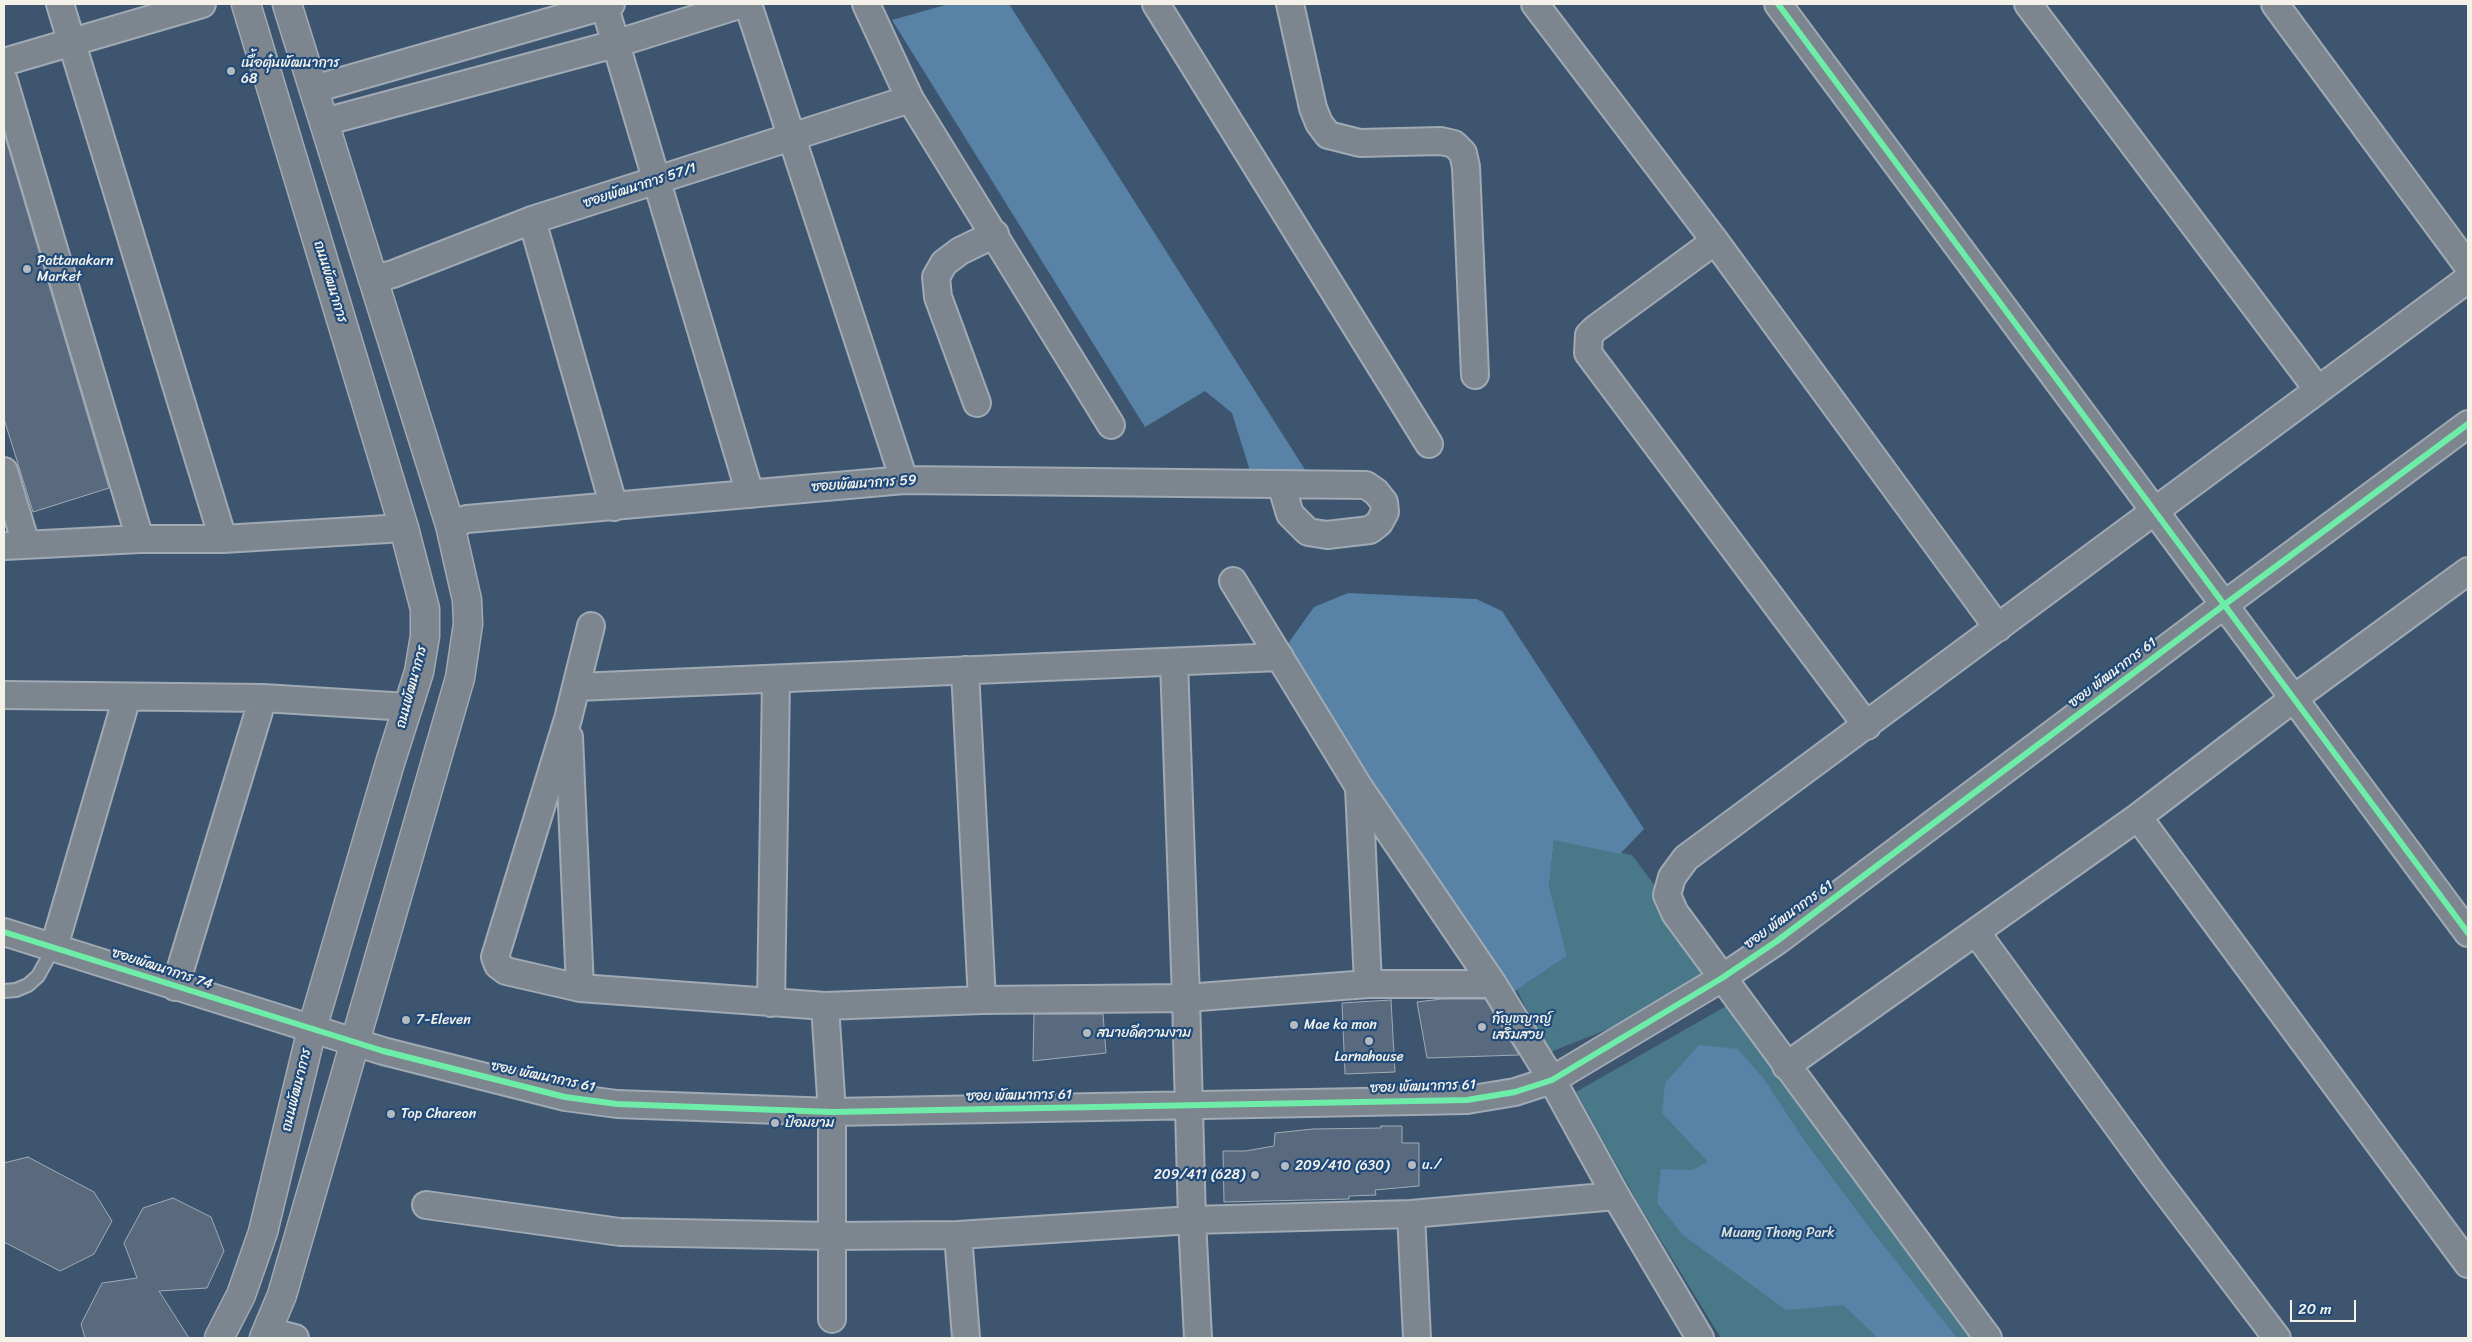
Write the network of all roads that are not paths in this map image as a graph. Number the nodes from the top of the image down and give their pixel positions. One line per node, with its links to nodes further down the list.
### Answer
1 (60, 4): 15 (street)
2 (202, 4): 15 (street)
3 (246, 4): 43 (main road, ถนนพัฒนาการ)
4 (287, 4): 19 (main road)
5 (607, 4): 16 (street); 19 (street)
6 (742, 4): 16 (street)
7 (748, 4): 22 (street)
8 (866, 4): 20 (street)
9 (1156, 4): 35 (street)
10 (1290, 4): 30 (street)
11 (1535, 4): 26 (street)
12 (1778, 4): 41 (street)
13 (2028, 4): 31 (street)
14 (2276, 4): 27 (street)
15 (71, 42): 17 (street); 44 (street)
16 (615, 44): 21 (street); 23 (street)
17 (4, 62)
18 (4, 81): 45 (street)
19 (314, 89): 21 (main road)
20 (910, 99): 22 (street, ซอยพัฒนาการ 57/1); 25 (street)
21 (324, 122): 28 (main road)
22 (792, 136): 23 (street, ซอยพัฒนาการ 57/1); 37 (street)
23 (658, 180): 24 (street, ซอยพัฒนาการ 57/1); 39 (street)
24 (532, 220): 28 (street, ซอยพัฒนาการ 57/1); 40 (street)
25 (995, 234): 32 (street); 34 (street)
26 (1715, 242): 51 (street); 63 (street)
27 (2468, 266)
28 (373, 279): 42 (main road)
29 (2468, 279): 31 (street)
30 (1475, 375)
31 (2318, 390): 41 (street)
32 (977, 403)
33 (2468, 424): 49 (street, ซอย พัฒนาการ 61)
34 (1111, 425)
35 (1429, 444)
36 (4, 471): 46 (street)
37 (904, 480): 38 (street, ซอยพัฒนาการ 59); 39 (street, ซอยพัฒนาการ 59)
38 (1281, 484)
39 (750, 494): 40 (street, ซอยพัฒนาการ 59)
40 (614, 507): 42 (street, ซอยพัฒนาการ 59)
41 (2155, 513): 49 (street); 51 (street)
42 (450, 525): 81 (main road)
43 (404, 528): 44 (street); 61 (main road, ถนนพัฒนาการ)
44 (223, 539): 45 (street)
45 (140, 540): 46 (street)
46 (15, 545)
47 (1233, 581): 52 (street)
48 (2464, 584): 60 (street)
49 (2224, 605): 60 (street); 70 (street, ซอย พัฒนาการ 61)
50 (591, 626): 56 (street)
51 (1998, 628): 63 (street)
52 (1280, 657): 53 (street); 64 (street)
53 (1174, 662): 54 (street); 76 (street)
54 (965, 670): 55 (street); 77 (street)
55 (776, 680): 56 (street); 78 (street)
56 (577, 687): 62 (street)
57 (4, 695): 58 (street)
58 (127, 697): 59 (street); 69 (street)
59 (263, 698): 61 (street); 73 (street)
60 (2293, 699): 65 (street); 68 (street)
61 (408, 706): 80 (main road, ถนนพัฒนาการ)
62 (568, 719): 74 (street); 74 (street)
63 (1867, 726): 70 (street)
64 (1359, 787): 71 (street); 72 (street)
65 (2138, 817): 67 (street); 92 (street)
66 (4, 932): 69 (street, ซอยพัฒนาการ 74)
67 (1976, 932): 82 (street); 102 (street)
68 (2468, 933)
69 (54, 946): 73 (street, ซอยพัฒนาการ 74); 75 (lane)
70 (1722, 978): 82 (street); 83 (street, ซอย พัฒนาการ 61)
71 (1368, 984): 72 (street); 76 (street)
72 (1493, 984): 83 (street)
73 (175, 987): 80 (street, ซอยพัฒนาการ 74)
74 (580, 988): 78 (street)
75 (4, 991)
76 (1186, 998): 77 (street); 84 (street)
77 (982, 1000): 79 (street)
78 (772, 1003): 79 (street)
79 (825, 1006): 85 (street)
80 (312, 1029): 81 (street, ซอยพัฒนาการ 74); 95 (main road, ถนนพัฒนาการ)
81 (354, 1042): 85 (street, ซอย พัฒนาการ 61); 94 (main road)
82 (1786, 1066): 101 (street)
83 (1552, 1080): 84 (street, ซอย พัฒนาการ 61); 86 (street)
84 (1190, 1106): 85 (street, ซอย พัฒนาการ 61); 89 (street)
85 (832, 1112): 91 (street)
86 (1616, 1196): 88 (street); 100 (street)
87 (426, 1205): 91 (street)
88 (1412, 1214): 89 (street); 99 (street)
89 (1192, 1220): 90 (street); 98 (street)
90 (958, 1235): 91 (street); 97 (street)
91 (832, 1236): 93 (street)
92 (2468, 1264)
93 (832, 1319)
94 (266, 1334): 96 (street)
95 (219, 1338)
96 (295, 1338)
97 (966, 1338)
98 (1198, 1338)
99 (1417, 1338)
100 (1700, 1338)
101 (1988, 1338)
102 (2277, 1338)

